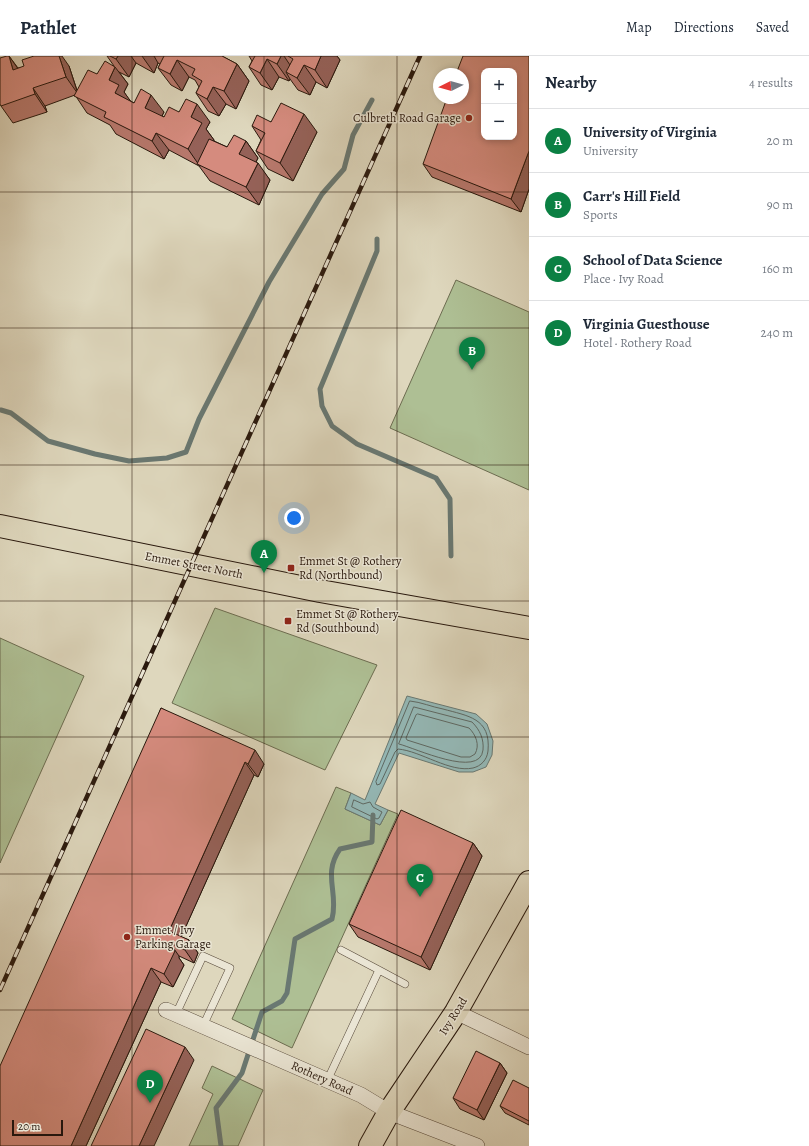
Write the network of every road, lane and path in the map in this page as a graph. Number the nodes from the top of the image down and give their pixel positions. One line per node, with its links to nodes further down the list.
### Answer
1 (0, 526): 2 (main road, Emmet Street North)
2 (529, 628)
3 (529, 882): 8 (main road, Ivy Road)
4 (341, 950): 5 (lane)
5 (379, 970): 6 (lane); 11 (lane)
6 (405, 984)
7 (171, 1012): 9 (street, Rothery Road); 9 (lane)
8 (456, 1012): 10 (street); 12 (main road, Ivy Road)
9 (203, 1026): 11 (street, Rothery Road)
10 (529, 1047)
11 (327, 1081): 12 (street, Rothery Road)
12 (389, 1112): 13 (main road, Ivy Road); 14 (street, Rothery Road)
13 (370, 1146)
14 (477, 1146)

